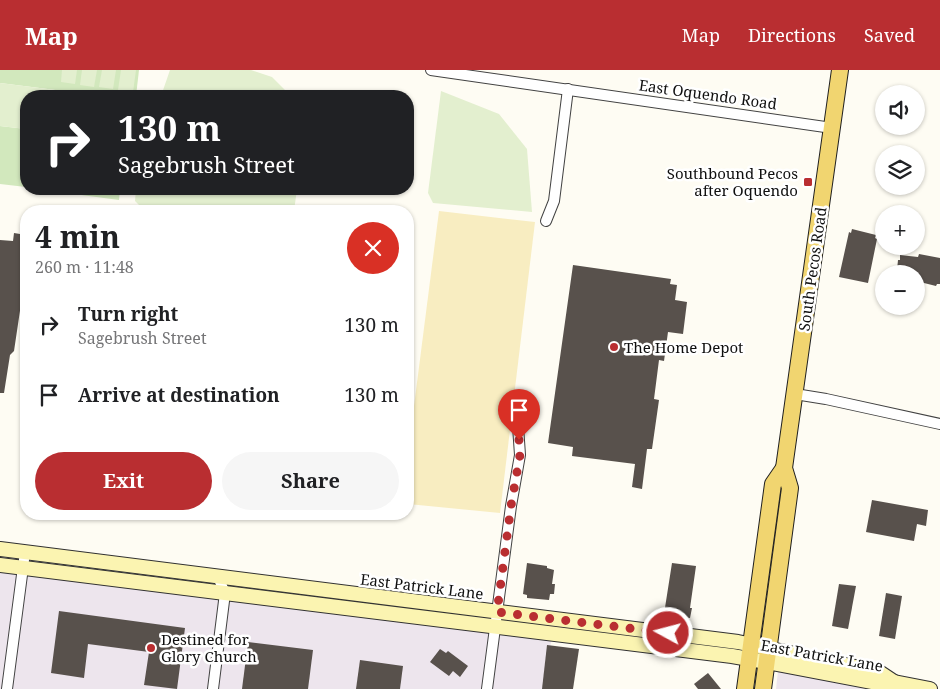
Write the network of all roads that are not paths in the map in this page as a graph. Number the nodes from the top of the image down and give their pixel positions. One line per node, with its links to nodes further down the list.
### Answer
1 (431, 70): 3 (street, East Oquendo Road)
2 (840, 70): 4 (main road, South Pecos Road)
3 (568, 89): 4 (street, East Oquendo Road); 5 (street)
4 (832, 128): 6 (main road, South Pecos Road)
5 (546, 221)
6 (794, 394): 7 (street); 9 (main road, South Pecos Road)
7 (940, 424)
8 (518, 426): 16 (street)
9 (784, 468): 18 (main road, South Pecos Road); 19 (main road, South Pecos Road)
10 (0, 549): 11 (main road, East Patrick Lane)
11 (25, 552): 13 (street); 14 (main road, East Patrick Lane)
12 (0, 565): 13 (main road, East Patrick Lane)
13 (22, 568): 15 (main road, East Patrick Lane); 20 (street)
14 (218, 577): 15 (street); 16 (main road, East Patrick Lane)
15 (225, 593): 17 (main road, East Patrick Lane); 21 (street)
16 (497, 612): 17 (street); 18 (main road, East Patrick Lane)
17 (496, 626): 18 (main road, East Patrick Lane); 22 (street)
18 (750, 651): 19 (main road, East Patrick Lane); 23 (main road, South Pecos Road)
19 (768, 655): 24 (main road, South Pecos Road); 25 (main road, East Patrick Lane)
20 (7, 689)
21 (213, 689)
22 (487, 689)
23 (745, 689)
24 (763, 689)
25 (930, 689)

